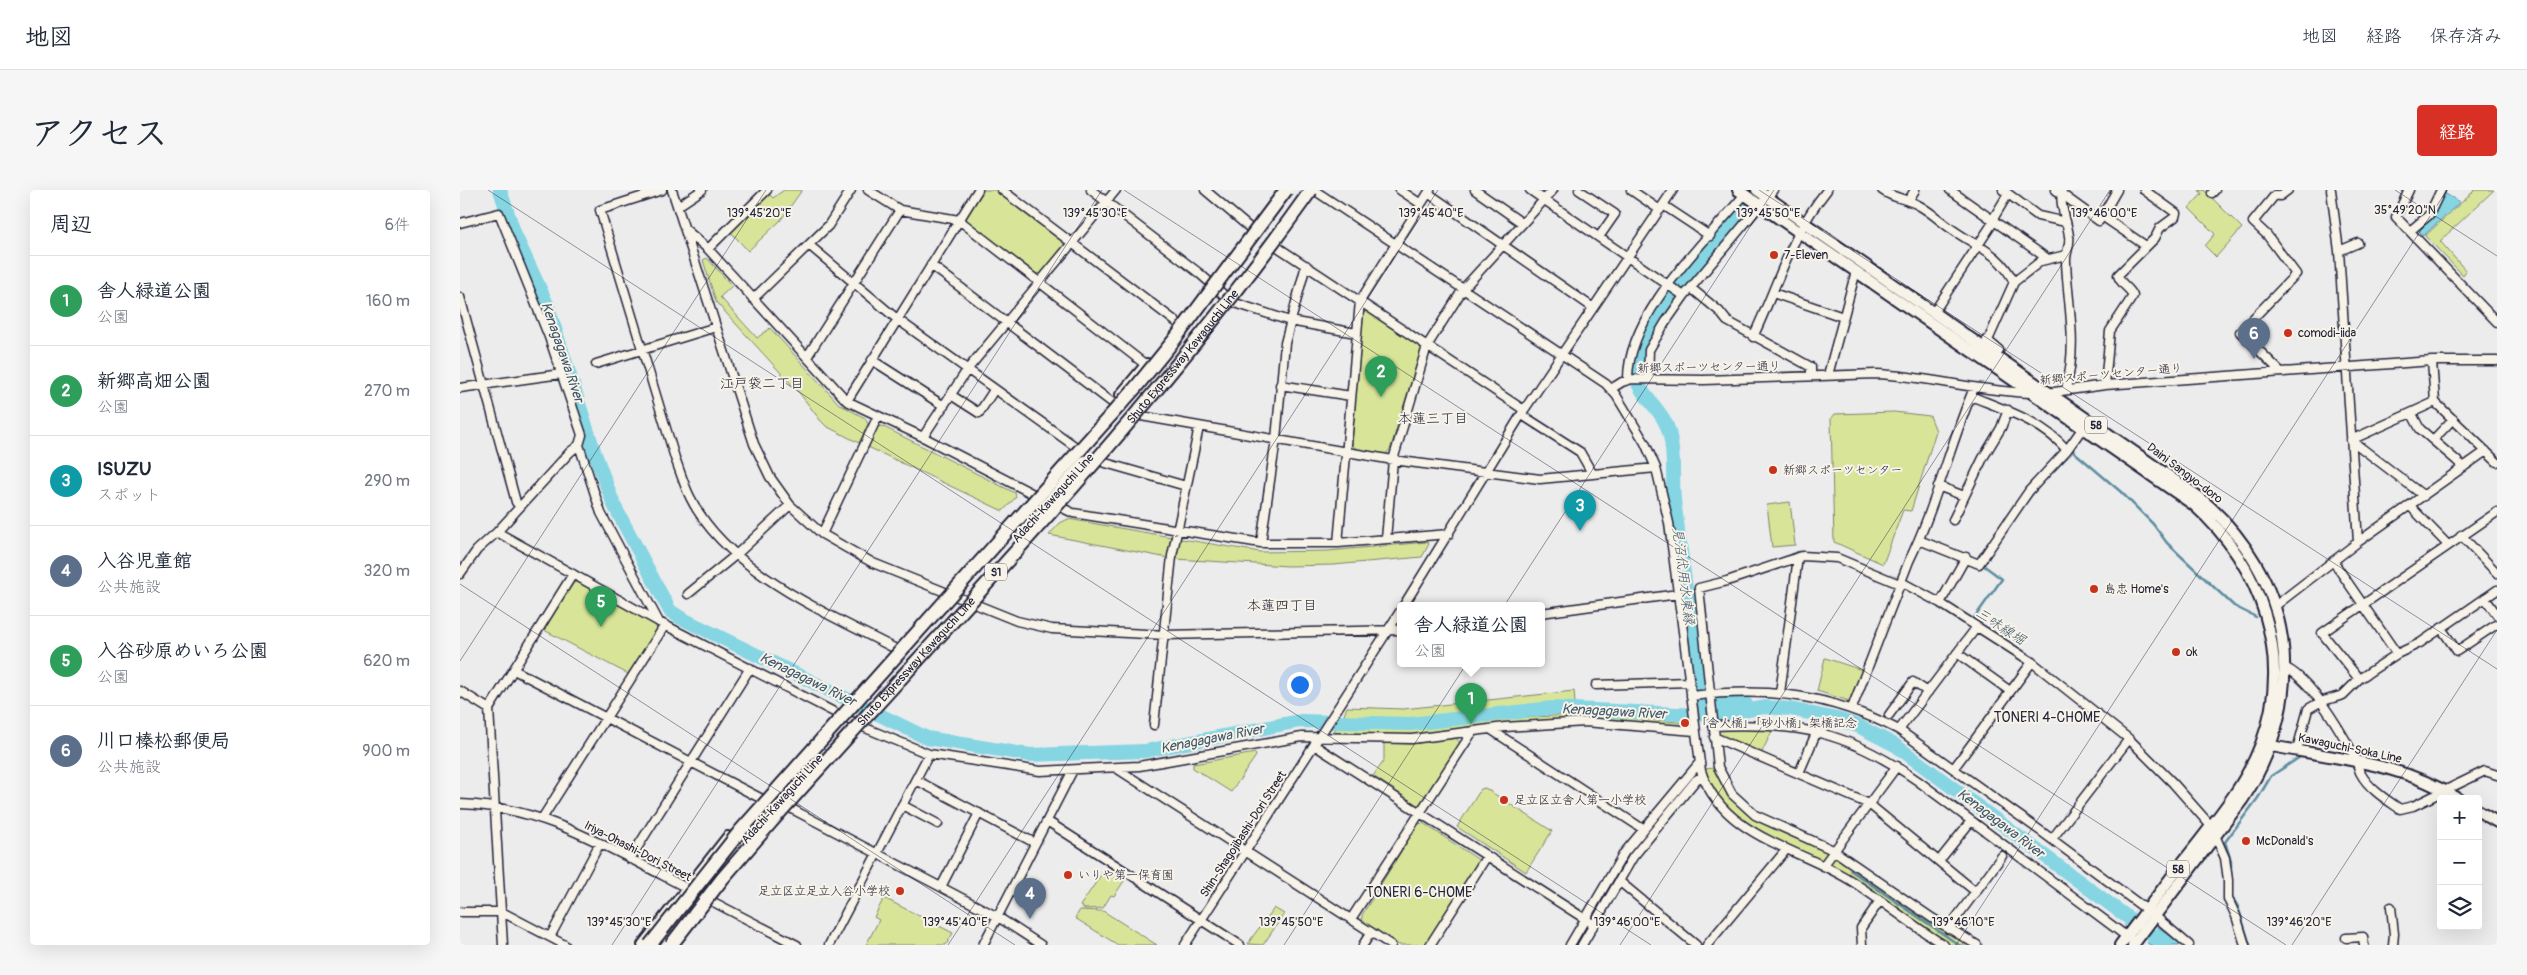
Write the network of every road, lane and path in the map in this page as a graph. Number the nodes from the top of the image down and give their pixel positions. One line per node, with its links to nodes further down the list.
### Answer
1 (662, 190): 101 (street)
2 (672, 190): 43 (street)
3 (702, 190): 43 (street)
4 (851, 190): 62 (street)
5 (868, 190): 45 (street)
6 (978, 190): 47 (street)
7 (1002, 190): 58 (street)
8 (1092, 190): 40 (street)
9 (1116, 190): 40 (street)
10 (1205, 190): 54 (street)
11 (1280, 190): 54 (main road, Adachi-Kawaguchi Line)
12 (1286, 190): 98 (highway, Shuto Expressway Kawaguchi Line / S1, bridge)
13 (1293, 190): 98 (highway, bridge)
14 (1301, 190): 218 (highway, bridge)
15 (1314, 190): 60 (street); 63 (main road, Adachi-Kawaguchi Line); 218 (highway, Shuto Expressway Kawaguchi Line / S1, bridge)
16 (1400, 190): 42 (street)
17 (1475, 190): 51 (street)
18 (1530, 190): 39 (street)
19 (1553, 190): 39 (street)
20 (1579, 190): 57 (street)
21 (1631, 190): 44 (street)
22 (1673, 190): 44 (street)
23 (1827, 190): 52 (street)
24 (1882, 190): 41 (street)
25 (1915, 190): 41 (street)
26 (1950, 190): 48 (street)
27 (2144, 190): 65 (street)
28 (2288, 190): 112 (street)
29 (2331, 190): 67 (street)
30 (2409, 190): 55 (street)
31 (2441, 190): 55 (street)
32 (763, 191): 66 (street)
33 (2060, 191): 46 (street); 49 (street)
34 (2115, 191): 46 (street)
35 (1429, 192): 42 (street); 61 (street)
36 (2005, 192): 48 (street); 49 (street)
37 (1744, 194): 38 (main road, Daini Sangyo-doro / 58); 56 (street)
38 (1764, 197): 52 (main road, Daini Sangyo-doro / 58); 79 (street)
39 (1544, 200): 51 (street); 57 (street)
40 (1106, 201): 58 (street); 77 (street)
41 (1908, 201): 64 (street)
42 (1421, 204): 60 (street)
43 (678, 206): 53 (street)
44 (1661, 207): 56 (street); 69 (street)
45 (900, 210): 47 (street); 76 (street)
46 (2102, 216): 65 (street)
47 (959, 220): 71 (street); 74 (street)
48 (1993, 220): 64 (street); 70 (street)
49 (2066, 222): 68 (street)
50 (460, 223): 113 (street)
51 (1522, 223): 61 (street)
52 (1801, 227): 73 (main road, Daini Sangyo-doro / 58); 82 (street); 88 (main road, Daini Sangyo-doro / 58)
53 (685, 229): 66 (street); 95 (street)
54 (1251, 229): 77 (main road, Adachi-Kawaguchi Line)
55 (2410, 231): 93 (street)
56 (1710, 236): 78 (street)
57 (1599, 237): 69 (street)
58 (1073, 243): 74 (street); 94 (street)
59 (2358, 243): 67 (street)
60 (1394, 244): 80 (street); 85 (street)
61 (1503, 244): 80 (street); 87 (street)
62 (809, 245): 76 (street); 84 (street)
63 (1276, 246): 72 (street); 86 (main road, Adachi-Kawaguchi Line)
64 (1980, 246): 75 (street); 88 (street)
65 (2146, 246): 119 (street)
66 (708, 249): 84 (street)
67 (2339, 251): 110 (street)
68 (2066, 255): 70 (street); 123 (street)
69 (1627, 257): 78 (street); 87 (street)
70 (2048, 259): 75 (street)
71 (931, 265): 90 (street); 92 (street)
72 (1306, 266): 85 (street); 91 (street)
73 (1856, 271): 89 (street); 126 (main road, Daini Sangyo-doro / 58)
74 (1041, 282): 92 (street); 109 (street)
75 (2014, 282): 99 (street)
76 (854, 283): 90 (street); 104 (street)
77 (1210, 283): 86 (street); 94 (main road, Adachi-Kawaguchi Line)
78 (1670, 286): 81 (street); 116 (street)
79 (1691, 288): 81 (street); 97 (street)
80 (1463, 289): 100 (street); 103 (street)
81 (1682, 294): 117 (street)
82 (1773, 294): 89 (street); 97 (street)
83 (460, 297): 118 (street)
84 (753, 299): 104 (street)
85 (1360, 301): 96 (street); 100 (street)
86 (1232, 302): 91 (street); 138 (main road, Adachi-Kawaguchi Line)
87 (1592, 307): 103 (street)
88 (1934, 312): 99 (main road, Daini Sangyo-doro / 58)
89 (1843, 318): 114 (street)
90 (897, 320): 105 (street); 111 (street)
91 (1290, 321): 96 (street); 120 (street)
92 (1008, 322): 111 (street); 132 (street)
93 (2497, 322)
94 (1179, 324): 109 (main road, Adachi-Kawaguchi Line)
95 (716, 327): 101 (street); 163 (street)
96 (1356, 333): 129 (street)
97 (1753, 337): 115 (street)
98 (1175, 339): 253 (highway, Shuto Expressway Kawaguchi Line / S1, bridge)
99 (1986, 344): 102 (street); 127 (main road, Daini Sangyo-doro / 58)
100 (1427, 346): 135 (street); 151 (street)
101 (643, 349): 108 (street); 180 (street)
102 (1998, 350)
103 (1561, 354): 122 (street); 135 (street)
104 (807, 357): 130 (street)
105 (872, 360): 130 (street); 133 (street)
106 (2432, 361): 107 (street, 新郷スポーツセンター通り); 110 (street, 新郷スポーツセンター通り); 131 (street)
107 (2497, 361)
108 (596, 364)
109 (1146, 364): 132 (main road, Adachi-Kawaguchi Line)
110 (2347, 368): 112 (street, 新郷スポーツセンター通り); 144 (street)
111 (967, 370): 124 (street); 128 (street)
112 (2282, 372): 119 (street, 新郷スポーツセンター通り)
113 (561, 374): 118 (street); 146 (street)
114 (1828, 375): 115 (street, 新郷スポーツセンター通り); 125 (street, 新郷スポーツセンター通り)
115 (1812, 376): 117 (street, 新郷スポーツセンター通り)
116 (1630, 379): 117 (street, 新郷スポーツセンター通り); 122 (street, 新郷スポーツセンター通り)
117 (1645, 379)
118 (484, 384): 121 (street); 165 (street)
119 (2105, 385): 123 (street, 新郷スポーツセンター通り)
120 (1280, 386): 129 (street); 143 (street)
121 (460, 388)
122 (1611, 388): 155 (street)
123 (2066, 389): 127 (street, 新郷スポーツセンター通り)
124 (994, 390): 128 (street); 147 (street)
125 (1972, 392): 126 (street, 新郷スポーツセンター通り); 134 (street); 159 (street)
126 (2030, 393): 127 (street, 新郷スポーツセンター通り); 141 (main road, Daini Sangyo-doro / 58)
127 (2049, 393): 197 (main road, Daini Sangyo-doro / 58)
128 (951, 395): 133 (street)
129 (1351, 396): 149 (street)
130 (846, 401): 137 (street)
131 (2435, 402): 136 (street); 139 (street)
132 (1114, 404): 147 (main road, Adachi-Kawaguchi Line)
133 (944, 406): 142 (street)
134 (2008, 410): 148 (street); 161 (street)
135 (1523, 412): 156 (street); 157 (street)
136 (2412, 414): 144 (street); 145 (street)
137 (878, 416): 142 (street); 171 (street)
138 (1141, 416): 140 (street); 152 (main road, Adachi-Kawaguchi Line)
139 (2452, 419): 145 (street); 150 (street)
140 (1199, 427): 143 (street); 158 (street)
141 (2082, 429): 148 (street); 243 (main road, Daini Sangyo-doro / 58)
142 (923, 437): 160 (street)
143 (1276, 439): 149 (street); 178 (street)
144 (2351, 440): 162 (street); 176 (street)
145 (2433, 440): 154 (street)
146 (579, 445): 165 (street); 201 (street)
147 (1076, 447): 160 (main road, Adachi-Kawaguchi Line)
148 (2067, 450): 182 (street)
149 (1346, 451): 151 (street); 177 (street)
150 (2486, 451): 153 (street); 154 (street)
151 (1393, 460): 156 (street); 174 (street)
152 (1102, 462): 158 (street); 166 (main road, Adachi-Kawaguchi Line)
153 (2497, 462)
154 (2464, 467): 162 (street)
155 (1656, 468): 157 (street); 191 (street)
156 (1487, 472): 157 (street); 172 (street)
157 (1592, 473)
158 (1186, 486): 169 (street)
159 (1938, 486): 161 (street); 175 (street)
160 (1033, 495): 166 (street); 189 (main road, Adachi-Kawaguchi Line)
161 (1964, 496): 168 (street)
162 (2424, 496): 164 (street)
163 (790, 505): 171 (street); 180 (street)
164 (2410, 506): 176 (street); 179 (street)
165 (520, 507): 170 (street)
166 (1061, 507): 169 (street); 195 (main road, Adachi-Kawaguchi Line)
167 (2497, 512): 173 (street)
168 (1953, 520)
169 (1176, 530): 178 (street); 207 (street)
170 (497, 532): 185 (street); 186 (street)
171 (822, 534): 189 (street)
172 (1450, 534): 174 (street); 193 (street)
173 (2462, 535): 179 (street); 184 (street)
174 (1386, 539): 177 (street)
175 (1920, 540): 182 (street); 187 (street)
176 (2358, 542): 183 (street)
177 (1338, 543): 178 (street)
178 (1262, 544)
179 (2448, 545): 196 (street)
180 (737, 554): 190 (street); 208 (street)
181 (1798, 557): 187 (street); 222 (street); 224 (street)
182 (1966, 557): 194 (street)
183 (2333, 561): 196 (street); 197 (street)
184 (2497, 573)
185 (460, 574)
186 (573, 574): 201 (street); 214 (street)
187 (1902, 581): 194 (street); 226 (street)
188 (2497, 590): 192 (street)
189 (945, 592): 195 (street); 208 (main road, Adachi-Kawaguchi Line)
190 (688, 594)
191 (1675, 595): 198 (street); 216 (street)
192 (2485, 598): 199 (street); 204 (street)
193 (1406, 602)
194 (1940, 602): 203 (street)
195 (975, 604): 207 (street); 233 (main road, Adachi-Kawaguchi Line)
196 (2362, 604): 210 (street); 215 (street)
197 (2275, 606): 212 (main road, Daini Sangyo-doro / 58)
198 (1545, 613)
199 (2497, 615)
200 (1397, 616): 206 (street, Shin-Shagojibashi-Dori Street)
201 (662, 624): 213 (street); 230 (street)
202 (2497, 624): 204 (street)
203 (1976, 628): 209 (street); 211 (street)
204 (2441, 628): 210 (street)
205 (1397, 630): 206 (street)
206 (1386, 631): 207 (street); 239 (street, Shin-Shagojibashi-Dori Street)
207 (1165, 635): 232 (street)
208 (896, 649): 228 (main road, Adachi-Kawaguchi Line)
209 (1956, 653): 220 (street); 221 (street)
210 (2396, 654): 215 (street)
211 (2032, 662): 220 (street); 241 (street)
212 (2284, 667): 225 (street); 243 (main road, Daini Sangyo-doro / 58)
213 (750, 668): 228 (street); 247 (street)
214 (514, 670): 227 (street); 230 (street)
215 (2359, 679): 225 (street)
216 (1689, 682): 217 (street); 223 (street)
217 (1596, 685)
218 (890, 689): 316 (highway, Shuto Expressway Kawaguchi Line / S1, bridge)
219 (460, 690): 227 (street)
220 (2010, 691): 251 (street)
221 (1928, 692): 229 (street); 235 (street)
222 (1780, 693): 224 (street); 226 (street)
223 (1693, 696): 224 (street); 236 (street)
224 (1709, 696): 231 (street)
225 (2320, 702): 244 (street); 246 (street)
226 (1852, 708): 235 (street)
227 (489, 709): 264 (street)
228 (838, 713): 233 (street); 260 (main road, Adachi-Kawaguchi Line)
229 (1889, 715)
230 (606, 716): 247 (street); 269 (street)
231 (1712, 723): 237 (street); 240 (street)
232 (1154, 725)
233 (863, 727): 245 (street); 265 (main road, Adachi-Kawaguchi Line)
234 (1490, 730): 236 (street); 238 (street); 276 (street)
235 (1899, 730): 251 (street)
236 (1695, 731): 248 (street)
237 (1818, 731): 249 (street); 254 (street)
238 (1473, 732): 239 (street); 267 (street)
239 (1320, 736): 242 (street, Shin-Shagojibashi-Dori Street); 250 (street)
240 (1714, 737): 254 (street); 270 (street)
241 (2129, 739): 275 (street); 279 (street)
242 (1314, 745): 267 (street); 284 (street, Shin-Shagojibashi-Dori Street)
243 (2266, 745): 244 (main road, Kawaguchi-Soka Line); 275 (main road, Daini Sangyo-doro / 58); 278 (main road, Daini Sangyo-doro / 58)
244 (2297, 750): 246 (main road, Kawaguchi-Soka Line)
245 (929, 754): 252 (street); 257 (street)
246 (2356, 761): 258 (main road, Kawaguchi-Soka Line); 258 (street)
247 (691, 762): 260 (street); 288 (street)
248 (1700, 762): 255 (street); 276 (street)
249 (1897, 766): 262 (street); 272 (street)
250 (1116, 768): 252 (street); 284 (street)
251 (1954, 768): 279 (street)
252 (1073, 770): 271 (street)
253 (793, 771): 314 (highway, Shuto Expressway Kawaguchi Line / S1, bridge); 315 (highway, bridge)
254 (1799, 773): 262 (street)
255 (1702, 776): 277 (street); 291 (street)
256 (2497, 776): 258 (street)
257 (916, 780): 263 (street); 266 (street)
258 (2445, 790): 259 (main road, Kawaguchi-Soka Line)
259 (2453, 795)
260 (762, 799): 293 (main road, Adachi-Kawaguchi Line)
261 (460, 804): 264 (street, Iriya-Ohashi-Dori Street)
262 (1868, 804): 283 (street); 289 (street)
263 (902, 805): 274 (street); 285 (street)
264 (496, 806): 269 (street, Iriya-Ohashi-Dori Street); 299 (street)
265 (790, 808): 285 (street); 295 (main road, Adachi-Kawaguchi Line)
266 (979, 813): 281 (street); 292 (street)
267 (1420, 813): 286 (street); 302 (street)
268 (2482, 813): 273 (main road)
269 (542, 818): 280 (street, Iriya-Ohashi-Dori Street)
270 (1764, 820): 277 (street); 283 (street)
271 (1047, 821): 281 (street); 304 (street)
272 (1971, 821): 289 (street); 310 (street)
273 (2497, 822)
274 (938, 824)
275 (2211, 826): 278 (street); 300 (main road, Daini Sangyo-doro / 58)
276 (1643, 829): 303 (street)
277 (1756, 834): 282 (street)
278 (2215, 837): 300 (main road, Daini Sangyo-doro / 58); 336 (street)
279 (2052, 839): 300 (street)
280 (600, 843): 288 (street, Iriya-Ohashi-Dori Street); 308 (street)
281 (1035, 843): 301 (street)
282 (1786, 850): 290 (street); 330 (street)
283 (1833, 850): 290 (street); 306 (street)
284 (1245, 852): 302 (street); 304 (street, Shin-Shagojibashi-Dori Street)
285 (877, 853): 292 (street); 319 (street)
286 (1487, 856): 303 (street); 326 (street)
287 (2002, 856): 294 (street)
288 (630, 859): 293 (street, Iriya-Ohashi-Dori Street)
289 (1939, 861): 294 (street)
290 (1823, 866): 296 (street)
291 (1619, 881): 305 (street); 329 (street)
292 (940, 887): 301 (street)
293 (686, 888): 295 (street, Iriya-Ohashi-Dori Street); 313 (main road, Adachi-Kawaguchi Line)
294 (1976, 892): 306 (street)
295 (711, 901): 317 (main road, Adachi-Kawaguchi Line); 318 (street, Iriya-Ohashi-Dori Street)
296 (1879, 902): 331 (street); 332 (street)
297 (2391, 907): 338 (street)
298 (460, 912): 299 (street)
299 (502, 912): 308 (street); 311 (street)
300 (2150, 914): 310 (main road, 58); 335 (street)
301 (998, 917): 320 (street); 321 (street)
302 (1351, 919): 307 (street)
303 (1584, 919): 305 (street); 327 (street)
304 (1201, 920): 322 (street, Shin-Shagojibashi-Dori Street); 323 (street)
305 (1593, 924): 328 (street)
306 (1948, 929): 333 (street)
307 (1371, 932): 324 (street); 325 (street)
308 (550, 937): 312 (street)
309 (2346, 938): 337 (street)
310 (2133, 941): 334 (main road, 58)
311 (503, 945)
312 (565, 945)
313 (643, 945)
314 (650, 945)
315 (658, 945)
316 (671, 945)
317 (676, 945)
318 (797, 945)
319 (829, 945)
320 (983, 945)
321 (1041, 945)
322 (1185, 945)
323 (1240, 945)
324 (1363, 945)
325 (1390, 945)
326 (1430, 945)
327 (1570, 945)
328 (1582, 945)
329 (1696, 945)
330 (1707, 945)
331 (1862, 945)
332 (1944, 945)
333 (1977, 945)
334 (2120, 945)
335 (2189, 945)
336 (2245, 945)
337 (2364, 945)
338 (2393, 945)

